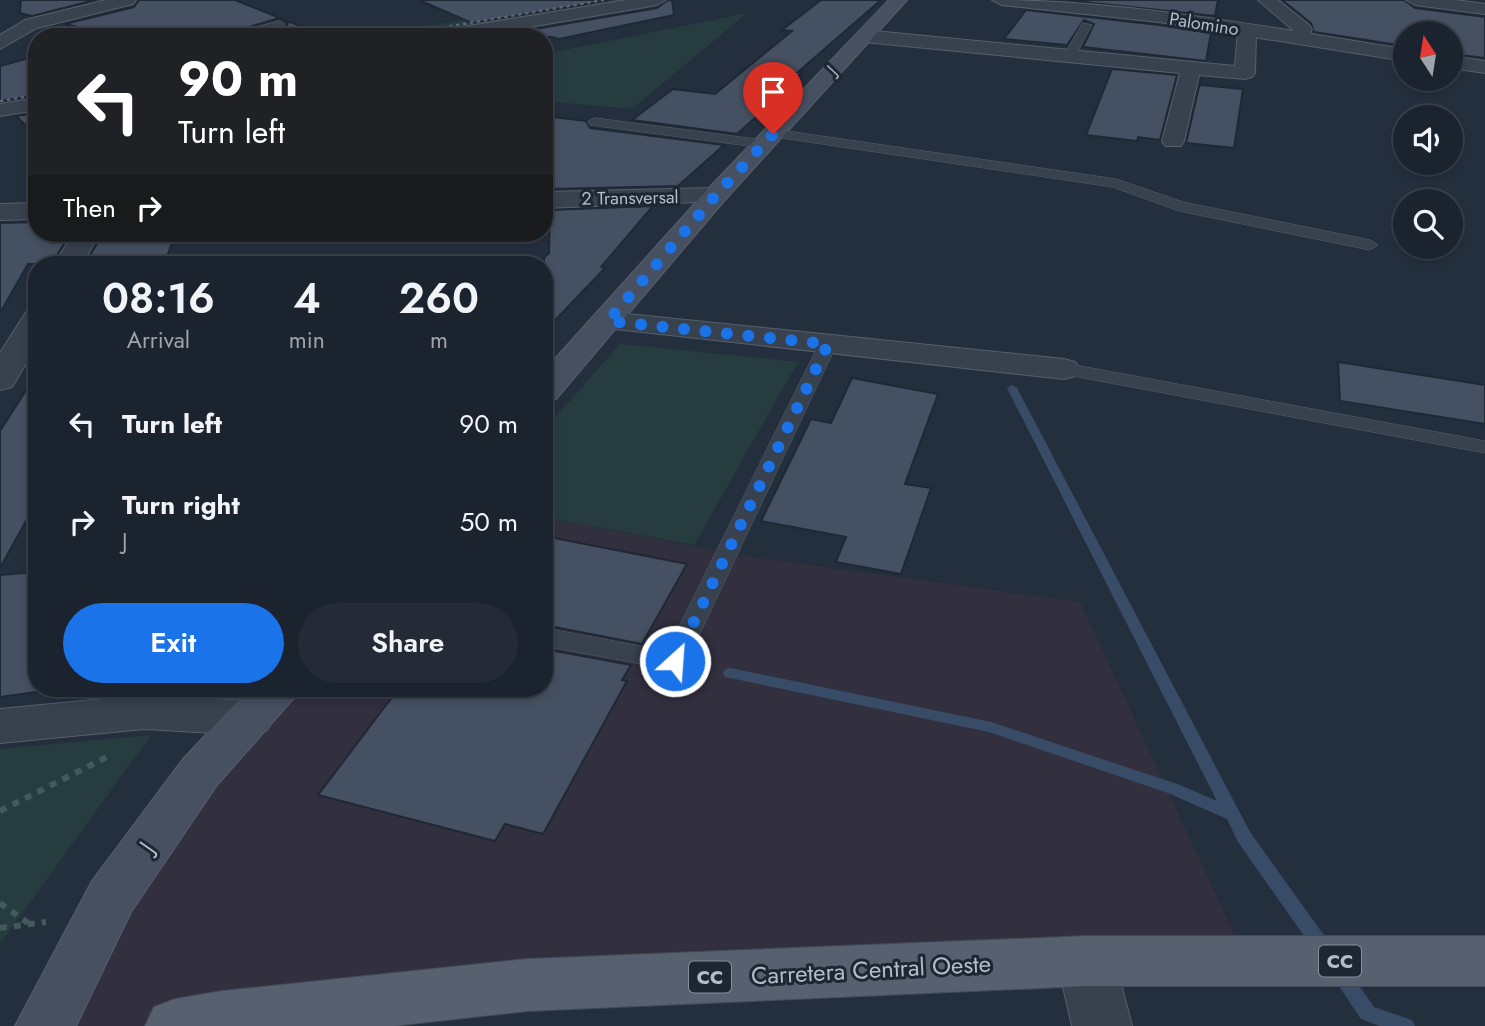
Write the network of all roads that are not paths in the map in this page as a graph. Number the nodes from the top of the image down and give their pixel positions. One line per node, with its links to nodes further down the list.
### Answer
1 (127, 0): 10 (street)
2 (657, 0): 15 (street)
3 (898, 0): 17 (main road, J)
4 (1001, 0): 16 (street, Palomino)
5 (1267, 0): 18 (street)
6 (1415, 0): 7 (street)
7 (1478, 5): 9 (street)
8 (10, 19): 10 (street)
9 (1459, 21)
10 (31, 24): 13 (street); 19 (street)
11 (279, 24): 14 (lane)
12 (1087, 25): 21 (lane)
13 (43, 28)
14 (262, 28)
15 (491, 28)
16 (1247, 31): 18 (street, Palomino); 24 (street)
17 (864, 36): 21 (street); 28 (main road, J)
18 (1299, 38): 20 (street, Palomino)
19 (0, 43)
20 (1393, 53)
21 (1070, 56): 24 (street)
22 (1463, 64): 23 (street)
23 (1485, 67)
24 (1191, 68): 29 (street)
25 (28, 105): 26 (street)
26 (0, 110)
27 (595, 122): 28 (lane)
28 (768, 139): 30 (main road, J); 34 (lane)
29 (1173, 141)
30 (715, 196): 31 (street, 2 Transversal); 35 (main road, J)
31 (553, 200)
32 (28, 211): 33 (street)
33 (0, 212)
34 (1370, 245)
35 (608, 321): 37 (street); 40 (main road, J)
36 (28, 333): 39 (street)
37 (828, 344): 38 (street); 42 (lane)
38 (1064, 369): 41 (lane)
39 (0, 380)
40 (553, 382)
41 (1485, 447)
42 (553, 639)
43 (264, 703): 44 (street); 47 (main road, J)
44 (0, 726)
45 (1086, 961): 46 (main road, Carretera Central Oeste / CC); 48 (main road, Carretera Central Oeste / CC); 49 (street)
46 (1459, 961)
47 (45, 1026)
48 (175, 1026)
49 (1102, 1026)

